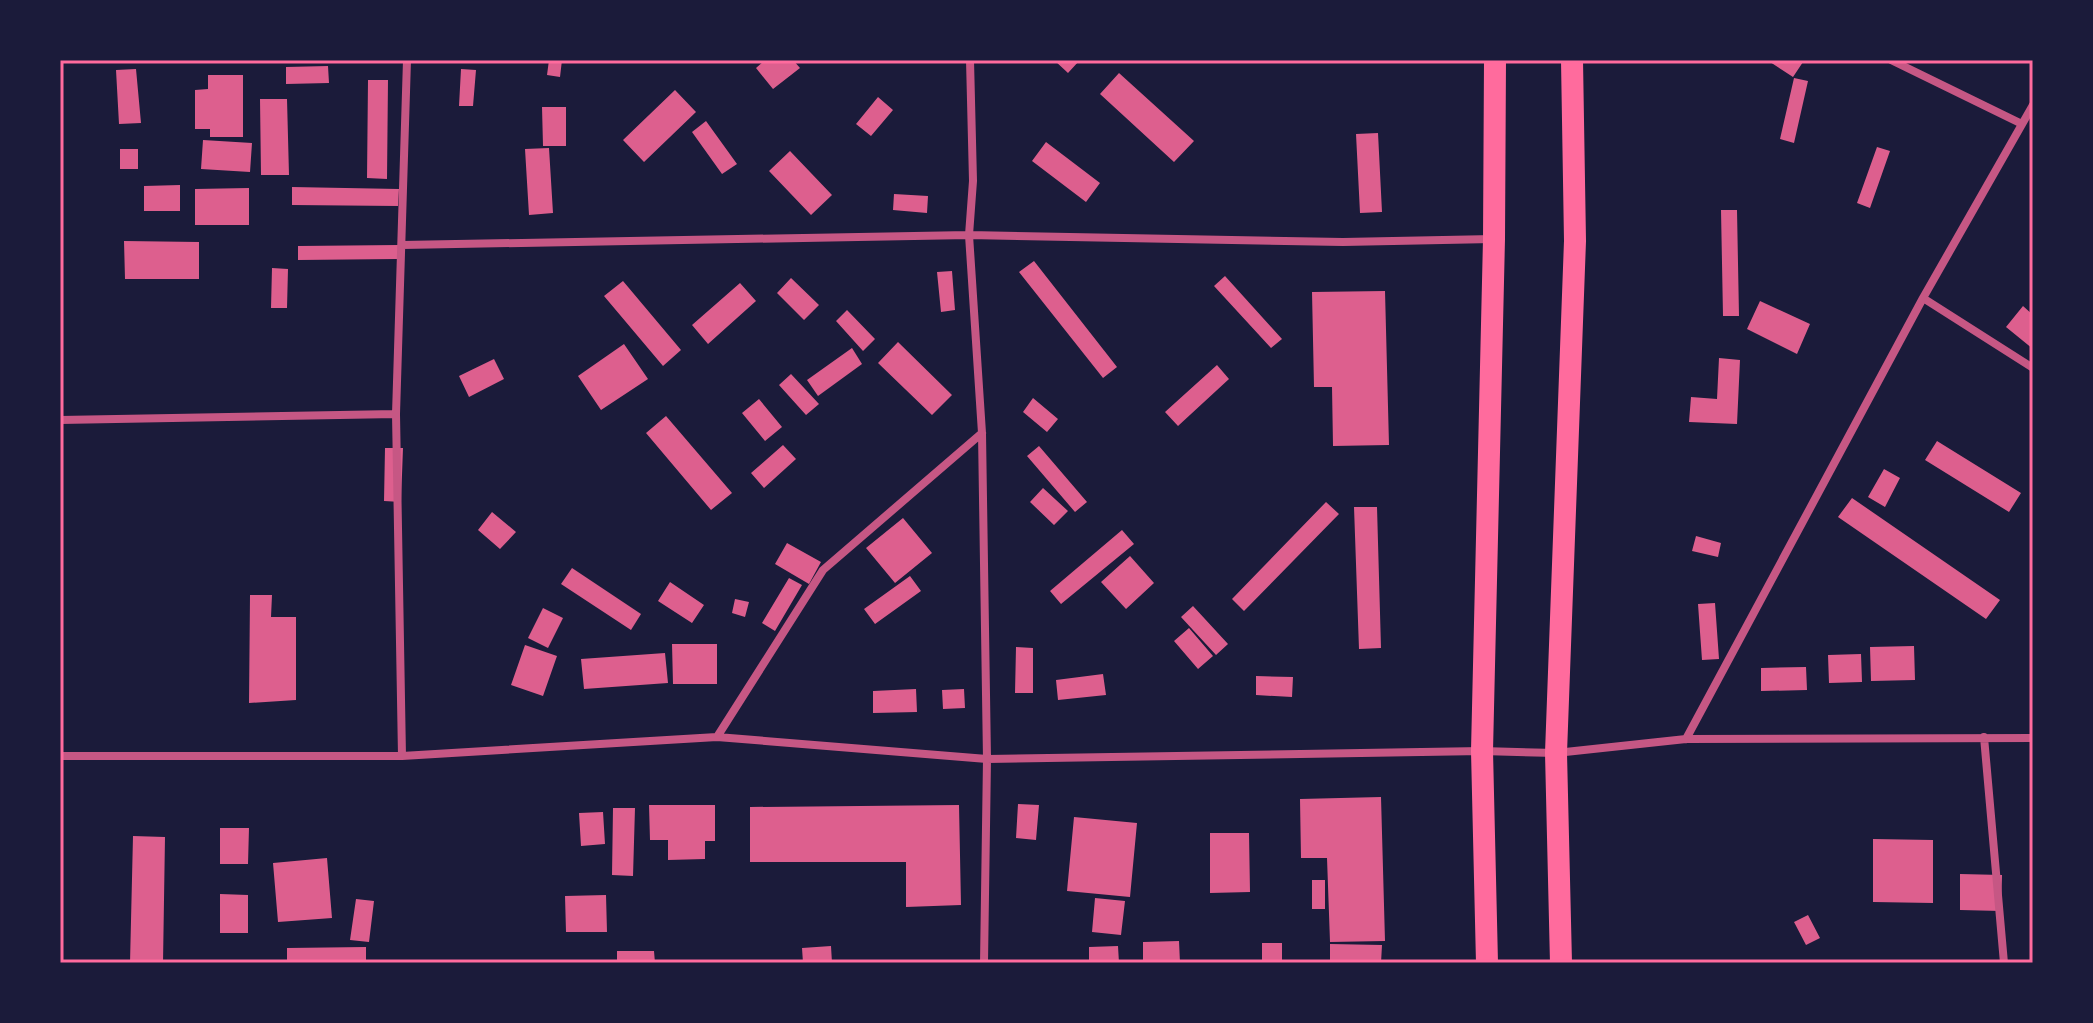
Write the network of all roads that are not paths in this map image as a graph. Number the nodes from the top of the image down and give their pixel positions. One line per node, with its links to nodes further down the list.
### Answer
1 (407, 60): 10 (street)
2 (970, 60): 8 (street)
3 (1495, 60): 9 (highway)
4 (1572, 60): 21 (highway)
5 (1891, 60): 7 (street)
6 (2033, 105): 7 (street)
7 (2022, 124): 11 (street)
8 (969, 235): 9 (street); 10 (street); 15 (street)
9 (1494, 239): 20 (highway)
10 (402, 245): 13 (street)
11 (1923, 298): 12 (street); 19 (street)
12 (2033, 368)
13 (396, 414): 14 (street); 23 (street)
14 (60, 420)
15 (982, 433): 16 (street); 24 (street)
16 (717, 737): 23 (street); 24 (street)
17 (1984, 737): 18 (street); 19 (street); 28 (street)
18 (2033, 738)
19 (1686, 739): 21 (street)
20 (1482, 751): 21 (street); 24 (street); 26 (highway)
21 (1556, 753): 27 (highway)
22 (60, 756): 23 (street)
23 (402, 756)
24 (987, 759): 25 (street)
25 (984, 963)
26 (1487, 963)
27 (1561, 963)
28 (2004, 963)

